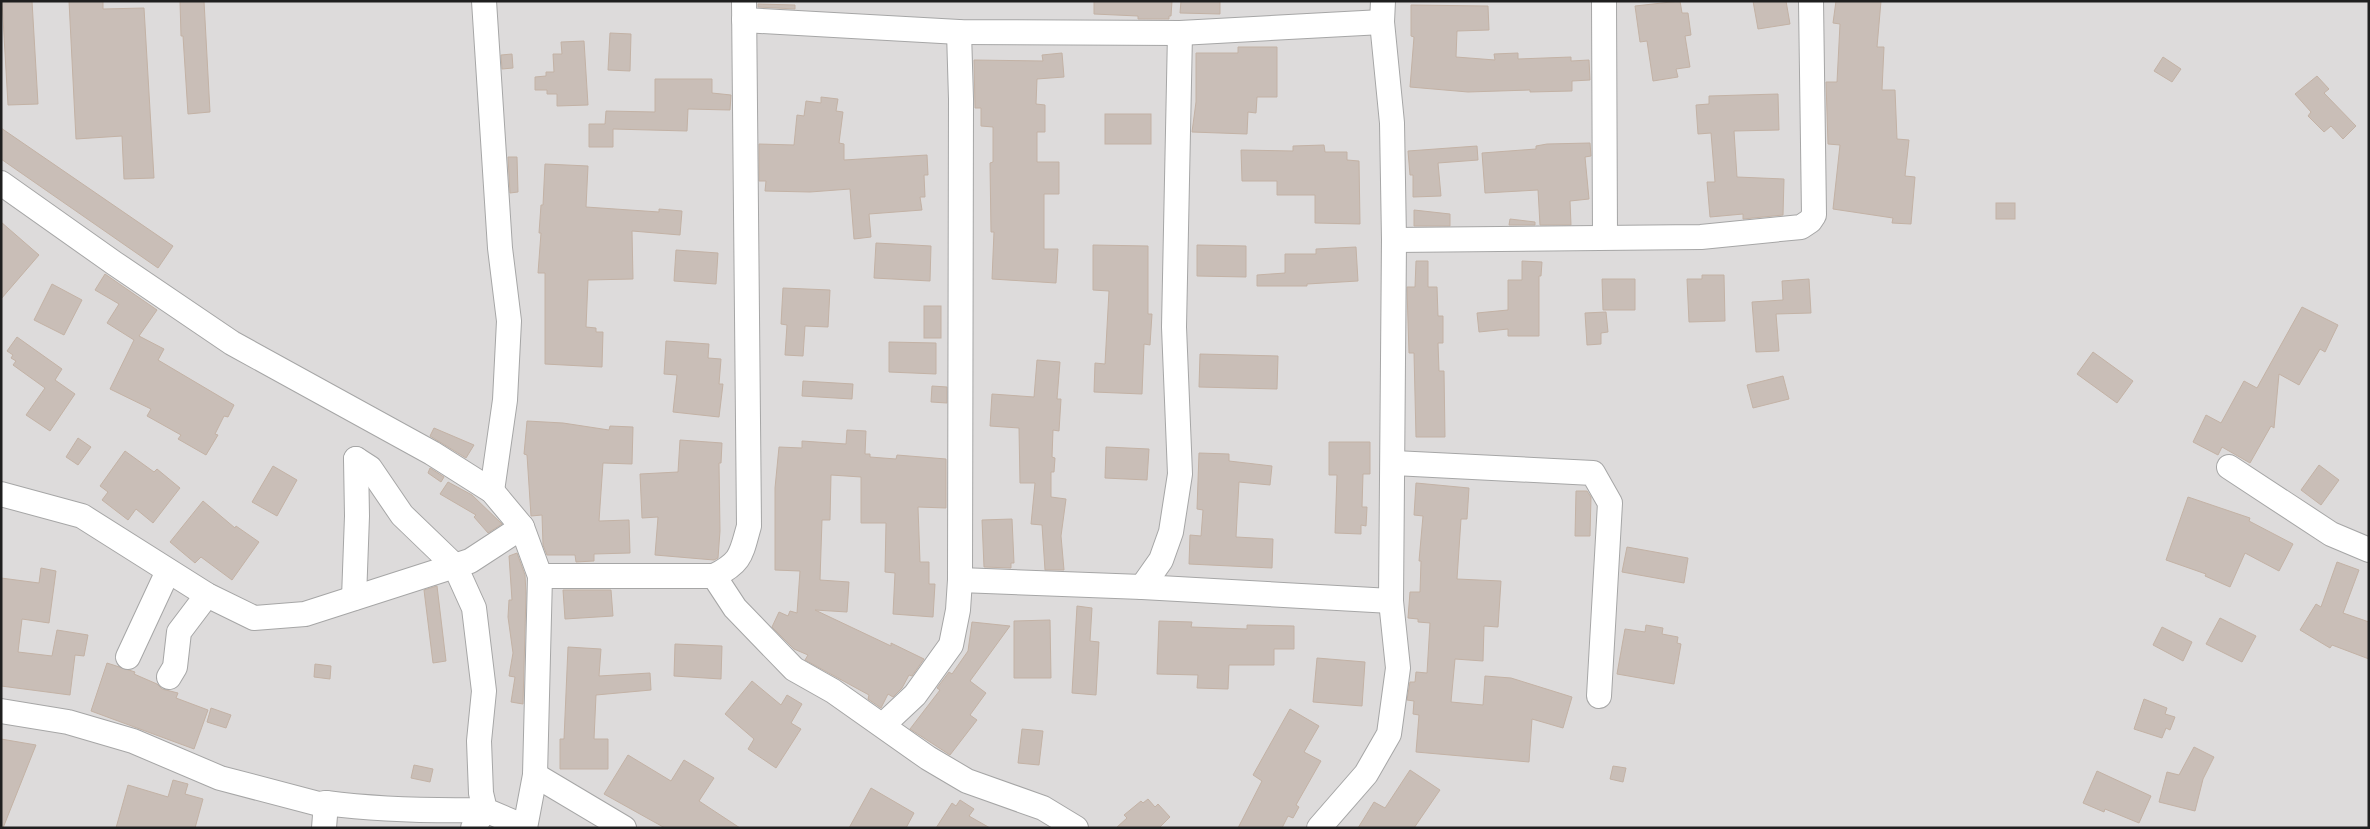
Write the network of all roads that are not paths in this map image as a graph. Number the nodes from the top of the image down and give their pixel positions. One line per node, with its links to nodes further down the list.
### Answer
1 (484, 1): 13 (street)
2 (1604, 1): 9 (street)
3 (1811, 1): 9 (street)
4 (744, 11): 6 (street); 20 (street)
5 (1382, 12): 7 (street); 10 (street)
6 (959, 32): 7 (street); 21 (street)
7 (1180, 33): 22 (street)
8 (1, 183): 13 (street)
9 (1606, 237): 10 (street)
10 (1394, 240): 11 (street)
11 (1394, 463): 25 (street); 28 (street)
12 (2229, 468): 16 (street)
13 (492, 491): 15 (street)
14 (1, 494): 18 (street)
15 (522, 527): 17 (street); 19 (street)
16 (2369, 550)
17 (455, 566): 24 (street); 24 (street); 33 (street)
18 (168, 571): 23 (street); 26 (street)
19 (540, 576): 20 (street); 31 (street)
20 (714, 576): 30 (street)
21 (960, 580): 22 (street); 30 (street)
22 (1142, 587): 25 (street)
23 (207, 595): 24 (street); 27 (street)
24 (354, 598)
25 (1391, 601): 38 (street)
26 (128, 657)
27 (169, 677)
28 (1599, 696)
29 (1, 711): 32 (street)
30 (883, 725): 37 (street)
31 (535, 775): 34 (street); 36 (street)
32 (326, 803): 33 (street); 35 (street)
33 (479, 819): 34 (street)
34 (525, 827)
35 (324, 828)
36 (624, 828)
37 (1076, 828)
38 (1319, 828)

